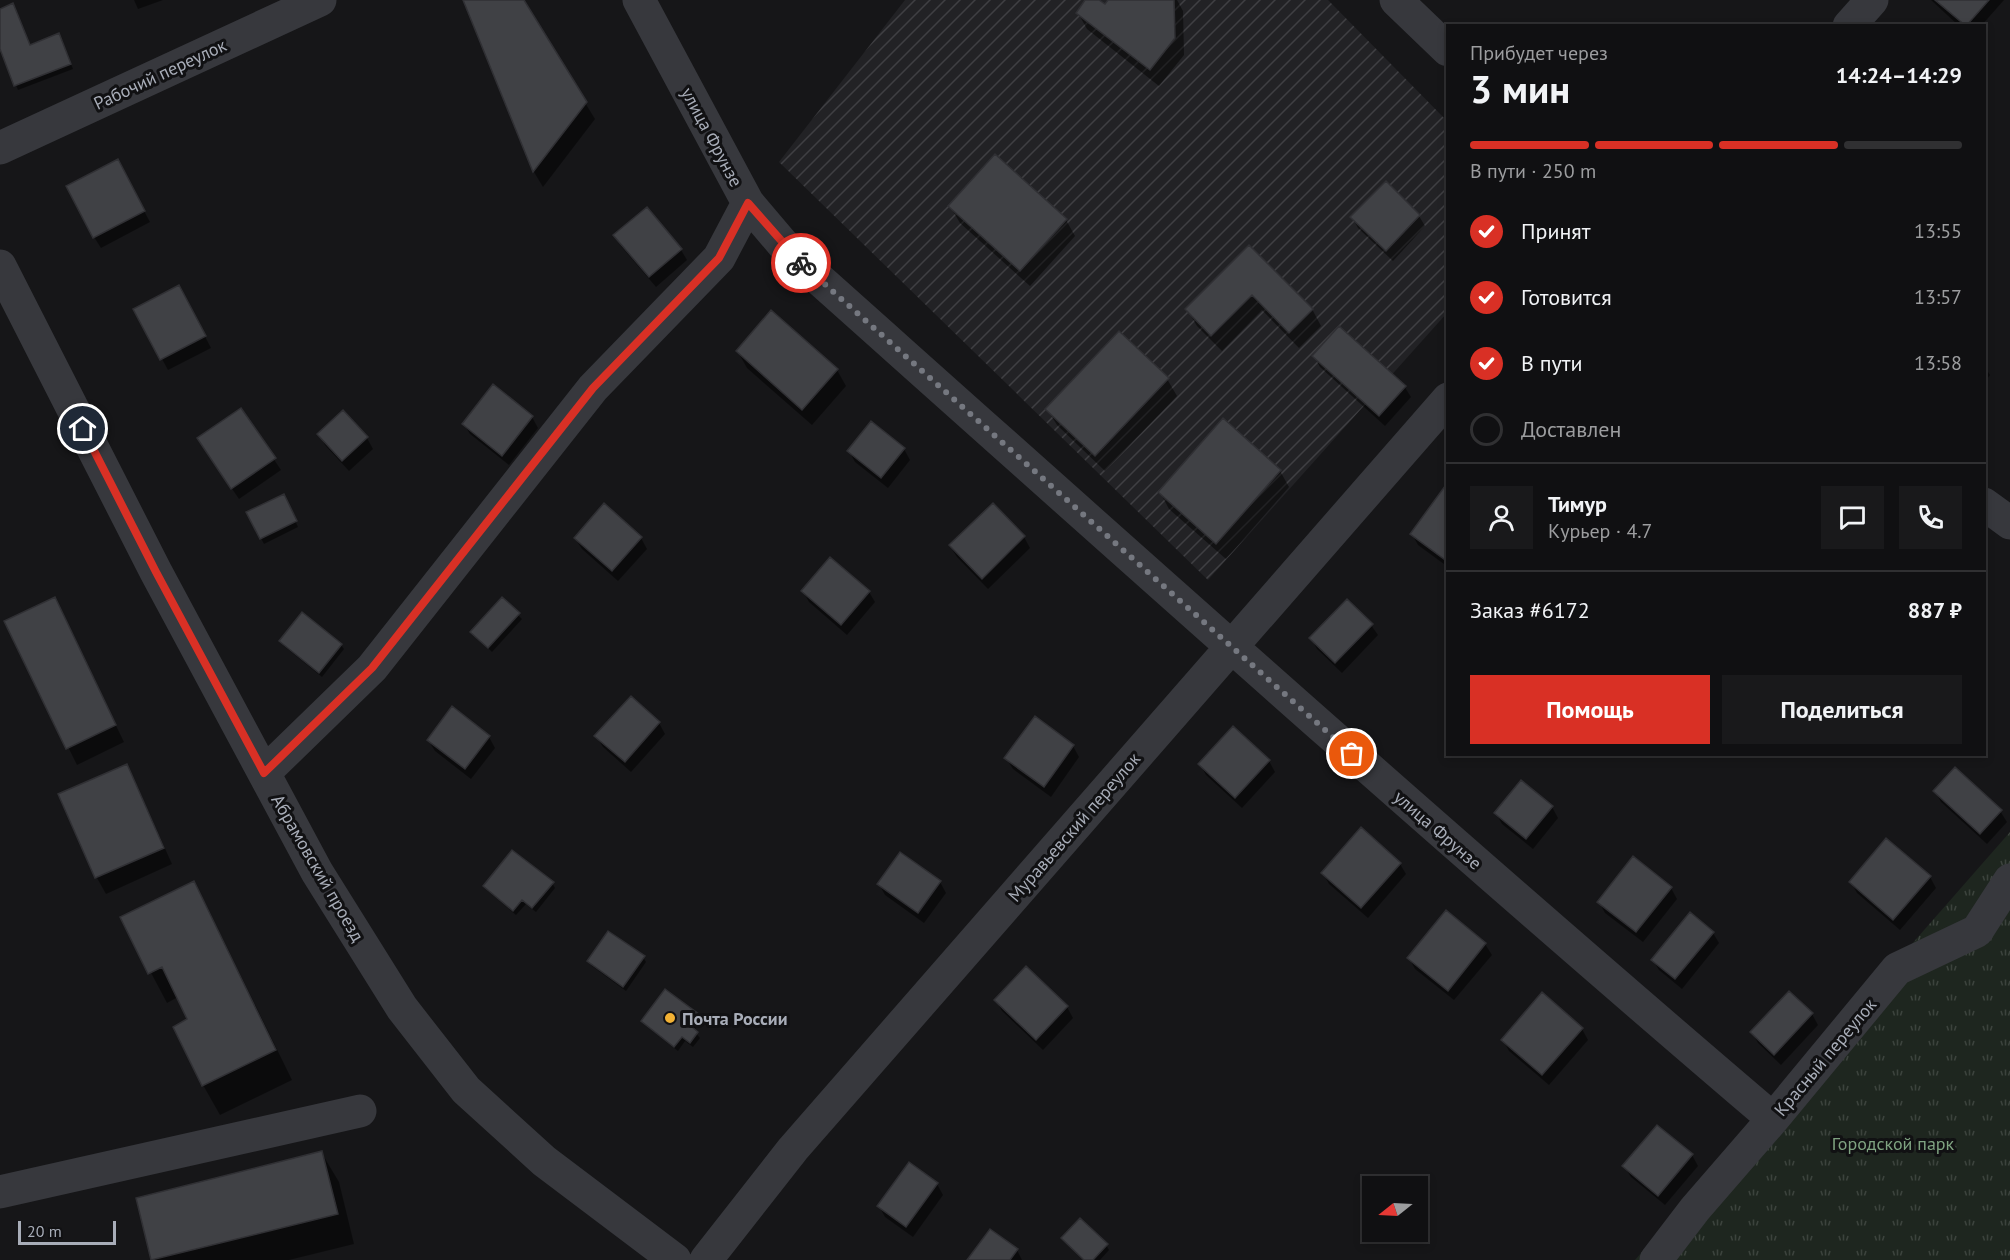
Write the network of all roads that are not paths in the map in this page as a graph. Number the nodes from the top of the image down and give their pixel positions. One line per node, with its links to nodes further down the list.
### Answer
1 (320, 0): 7 (street, Рабочий переулок)
2 (639, 0): 8 (street, улица Фрунзе)
3 (1396, 0): 6 (street)
4 (1872, 0): 5 (street)
5 (1851, 24)
6 (1446, 48)
7 (0, 148)
8 (748, 203): 13 (street, улица Фрунзе); 14 (street)
9 (0, 266): 14 (street, Абрамовский проезд)
10 (1446, 401): 13 (street, Муравьевский переулок)
11 (1986, 505): 12 (street)
12 (2010, 523)
13 (1231, 648): 17 (street, улица Фрунзе); 20 (street, Муравьевский переулок)
14 (264, 773): 19 (street, Абрамовский проезд)
15 (2010, 880): 17 (street, Красный переулок)
16 (360, 1111): 18 (street)
17 (1773, 1119): 21 (street, Красный переулок)
18 (0, 1192)
19 (675, 1260)
20 (706, 1260)
21 (1656, 1260)

